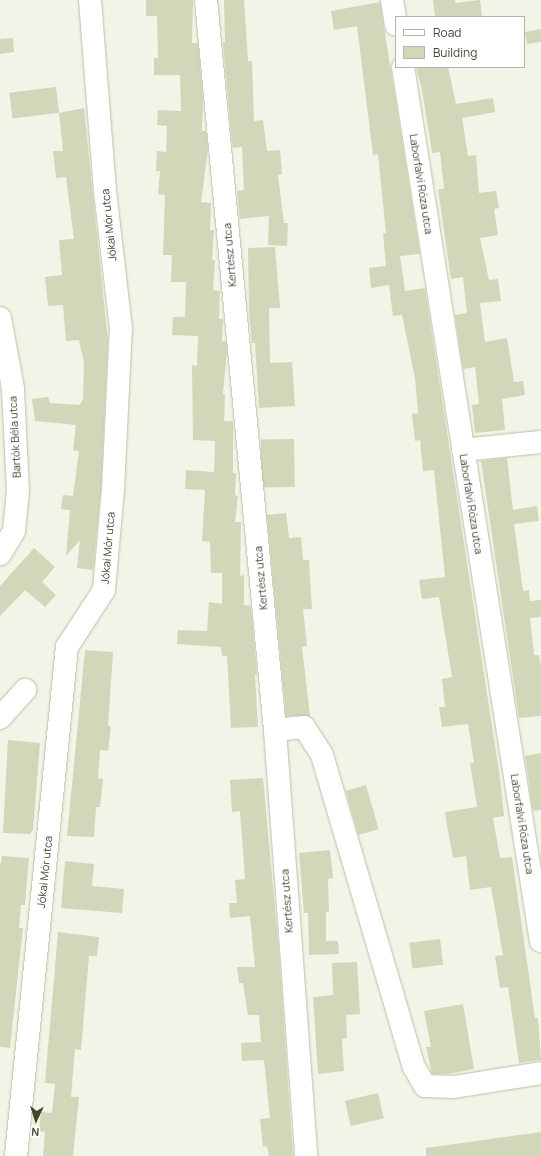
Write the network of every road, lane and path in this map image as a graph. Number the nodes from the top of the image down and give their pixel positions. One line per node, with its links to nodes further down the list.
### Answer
1 (90, 0): 15 (street, Jókai Mór utca)
2 (206, 0): 12 (street, Kertész utca)
3 (392, 0): 4 (street)
4 (395, 19)
5 (402, 68): 8 (street, Laborfalvi Róza utca)
6 (0, 318): 9 (street, Bartók Béla utca)
7 (541, 442): 8 (street)
8 (463, 450): 13 (street, Laborfalvi Róza utca)
9 (0, 554)
10 (25, 690): 11 (street)
11 (0, 718)
12 (275, 730): 14 (street); 16 (street, Kertész utca)
13 (541, 941)
14 (541, 1073)
15 (16, 1156)
16 (306, 1156)

